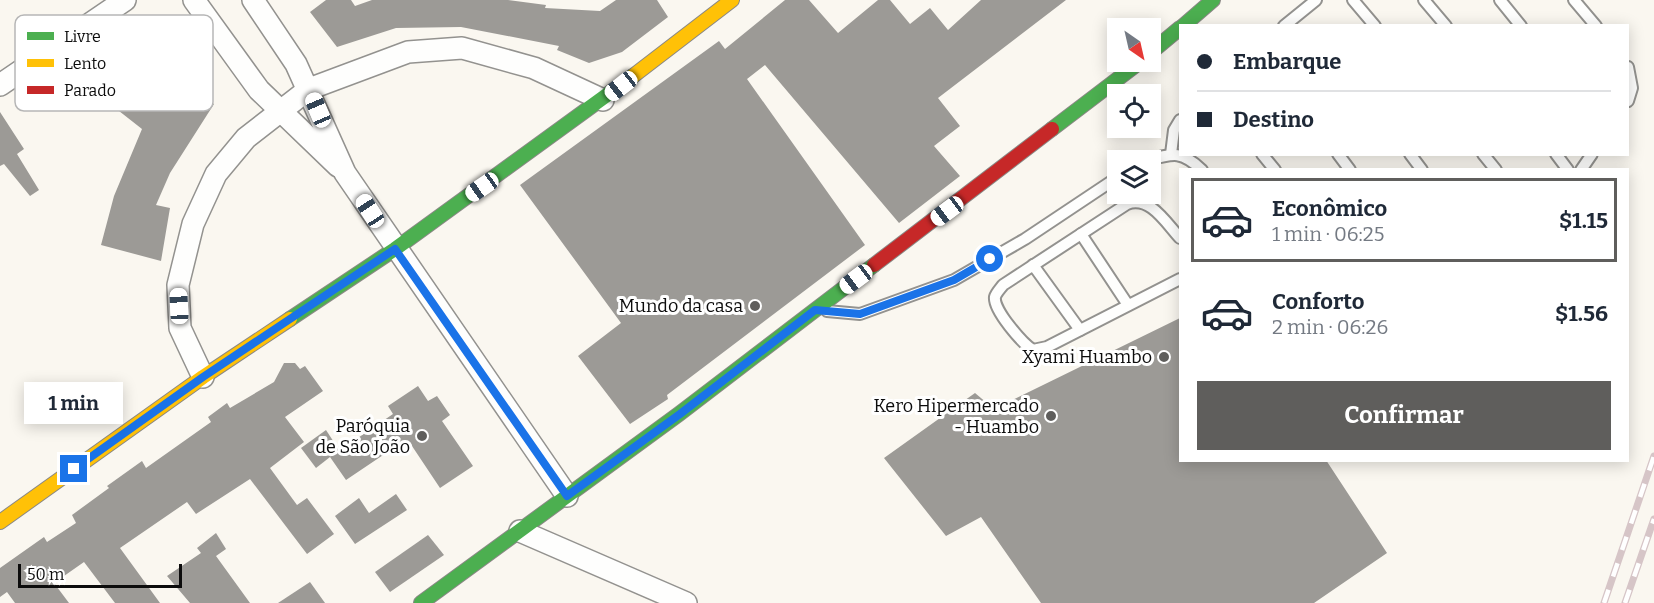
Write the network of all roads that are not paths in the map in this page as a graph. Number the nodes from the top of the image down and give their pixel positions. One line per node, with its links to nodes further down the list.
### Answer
1 (125, 0): 11 (street)
2 (194, 0): 12 (street)
3 (253, 0): 26 (street)
4 (732, 0): 28 (main road)
5 (1213, 0): 14 (main road)
6 (1316, 0): 13 (lane)
7 (1353, 0): 15 (lane)
8 (1424, 0): 16 (lane)
9 (1500, 0): 17 (lane)
10 (1574, 0): 18 (lane)
11 (103, 15)
12 (205, 15)
13 (1297, 22)
14 (1185, 24)
15 (1372, 24)
16 (1444, 24)
17 (1519, 24)
18 (1594, 24)
19 (213, 26): 29 (street)
20 (1179, 29): 21 (main road)
21 (1161, 44)
22 (1127, 72): 48 (main road)
23 (1629, 72): 27 (lane)
24 (15, 75): 25 (street)
25 (0, 85)
26 (309, 89): 28 (street); 29 (street); 40 (street)
27 (1629, 97)
28 (603, 100): 44 (main road)
29 (280, 111): 40 (street); 50 (street)
30 (1179, 122): 31 (lane)
31 (1171, 154): 32 (lane); 36 (lane)
32 (1179, 155)
33 (1183, 156): 37 (lane)
34 (1264, 156): 38 (lane)
35 (1485, 156): 39 (lane)
36 (1161, 157)
37 (1200, 168)
38 (1273, 168)
39 (1494, 168)
40 (345, 173): 44 (street)
41 (1107, 184): 48 (lane)
42 (1081, 234): 43 (lane); 45 (lane); 47 (lane)
43 (1179, 237)
44 (395, 249): 50 (main road); 51 (street)
45 (1033, 265): 49 (lane); 49 (lane)
46 (1179, 280): 47 (lane)
47 (1128, 305): 49 (lane)
48 (815, 310): 51 (main road)
49 (1080, 330)
50 (203, 377): 52 (main road)
51 (567, 496): 53 (main road)
52 (0, 522)
53 (520, 531): 54 (main road); 55 (street)
54 (421, 603)
55 (686, 603)

